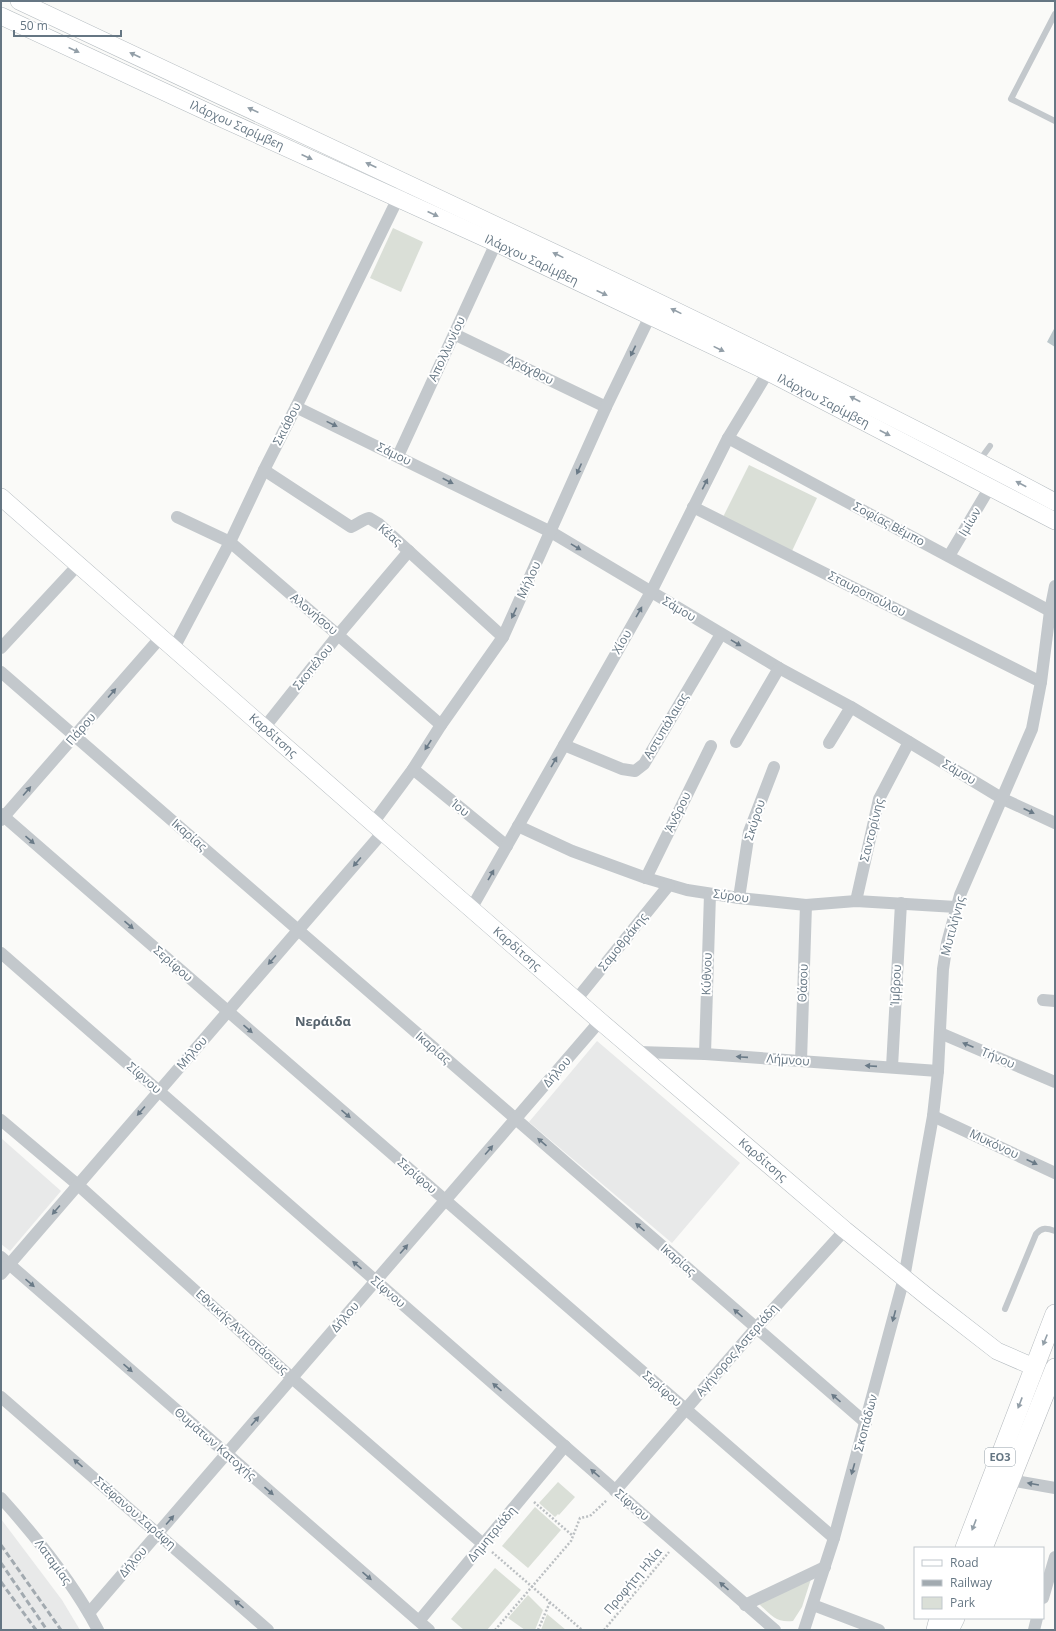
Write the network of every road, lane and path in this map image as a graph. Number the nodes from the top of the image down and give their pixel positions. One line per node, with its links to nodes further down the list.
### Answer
1 (18, 1): 5 (main road, Ιλάρχου Σαρίμβεη, one-way to 1)
2 (1055, 14): 4 (lane)
3 (1, 16): 6 (main road, Ιλάρχου Σαρίμβεη, one-way to 6)
4 (1055, 121)
5 (406, 182): 6 (street, Σκιάθου); 16 (main road, Ιλάρχου Σαρίμβεη, one-way to 5)
6 (398, 198): 7 (main road, Ιλάρχου Σαρίμβεη, one-way to 7); 11 (street, Σκιάθου)
7 (496, 243): 8 (main road, Ιλάρχου Σαρίμβεη, one-way to 8); 9 (street, Απολλωνίου)
8 (650, 316): 10 (main road, Ιλάρχου Σαρίμβεη, one-way to 10); 12 (street, Μήλου, one-way to 12)
9 (454, 334): 12 (street, Αράχθου); 15 (street, Απολλωνίου)
10 (768, 372): 13 (street, Χίου); 18 (main road, Ιλάρχου Σαρίμβεη, one-way to 18)
11 (296, 406): 15 (street, Σάμου, one-way to 15); 17 (street, Σκιάθου)
12 (606, 407): 24 (street, Μήλου, one-way to 24)
13 (728, 438): 21 (street, Χίου, one-way to 13); 27 (street, Σοφίας Βέμπο)
14 (990, 446): 16 (lane)
15 (398, 456): 24 (street, Σάμου, one-way to 24)
16 (979, 462): 20 (main road, Ιλάρχου Σαρίμβεη, one-way to 16)
17 (264, 470): 25 (street, Σκιάθου); 26 (street, Κέας)
18 (990, 487): 23 (main road, Ιλάρχου Σαρίμβεη); 27 (street, Ιμίων)
19 (1, 497): 28 (main road, Καρδίτσης)
20 (1055, 502)
21 (693, 507): 30 (street, Χίου); 41 (street, Σταυροπούλου)
22 (177, 517): 25 (street, Αλονήσου)
23 (1055, 521)
24 (551, 532): 30 (street, Σάμου, one-way to 30); 36 (street, Μήλου, one-way to 36)
25 (230, 542): 34 (street, Αλονήσου); 38 (street, Σκιάθου)
26 (409, 551): 34 (street, Σκοπέλου); 36 (street, Κέας)
27 (950, 556): 31 (street, Σοφίας Βέμπο)
28 (78, 565): 35 (main road, Καρδίτσης); 37 (street)
29 (1055, 586): 31 (street, Μυτιλήνης)
30 (651, 592): 33 (street, Σάμου); 49 (street, Χίου, one-way to 30)
31 (1050, 611): 32 (street, Μυτιλήνης)
32 (1051, 632): 41 (street, Μυτιλήνης)
33 (721, 634): 39 (street, Σάμου, one-way to 39); 49 (street, Αστυπάλαιας)
34 (338, 635): 43 (street, Αλονήσου); 44 (street, Σκοπέλου)
35 (161, 637): 38 (main road, Καρδίτσης); 45 (street, Πάρου, one-way to 35)
36 (503, 637): 43 (street, Μήλου)
37 (1, 648)
38 (174, 648): 44 (main road, Καρδίτσης)
39 (779, 668): 42 (street, Σάμου); 46 (street)
40 (1, 672): 45 (street, Ικαρίας)
41 (1040, 682): 53 (street, Μυτιλήνης)
42 (851, 707): 47 (street, Σάμου); 48 (street)
43 (441, 725): 52 (street, Μήλου, one-way to 52)
44 (264, 728): 57 (main road, Καρδίτσης)
45 (74, 736): 54 (street, Πάρου, one-way to 45); 68 (street, Ικαρίας)
46 (736, 742)
47 (909, 742): 53 (street, Σάμου); 63 (street, Σαντορίνης)
48 (830, 743)
49 (564, 745): 56 (street, Χίου, one-way to 49)
50 (711, 746): 59 (street, Άνδρου)
51 (774, 767): 62 (street, Σκύρου)
52 (413, 769): 57 (street, Μήλου); 58 (street, Ίου)
53 (1003, 799): 55 (street, Σάμου, one-way to 55); 66 (street, Μυτιλήνης)
54 (2, 817): 71 (street, Σερίφου, one-way to 71)
55 (1055, 823)
56 (518, 826): 58 (street, Χίου); 59 (street, Σύρου)
57 (378, 828): 67 (main road, Καρδίτσης); 68 (street, Μήλου, one-way to 68)
58 (508, 846): 67 (street, Χίου, one-way to 58)
59 (646, 878): 60 (street, Σύρου)
60 (669, 885): 61 (street, Σύρου); 70 (street, Σαμοθράκης)
61 (710, 894): 62 (street, Σύρου); 75 (street, Κύθνου)
62 (739, 898): 65 (street, Σύρου)
63 (856, 901): 64 (street, Σύρου); 65 (street, Σύρου)
64 (901, 903): 66 (street, Σύρου); 77 (street, Ίμβρου)
65 (806, 905): 76 (street, Θάσου)
66 (956, 907): 73 (street, Μυτιλήνης)
67 (471, 909): 70 (main road, Καρδίτσης)
68 (298, 930): 71 (street, Μήλου, one-way to 71); 82 (street, Ικαρίας)
69 (1, 953): 80 (street, Σίφνου)
70 (576, 1000): 72 (main road, Καρδίτσης)
71 (228, 1011): 80 (street, Μήλου); 86 (street, Σερίφου, one-way to 86)
72 (600, 1021): 74 (main road, Καρδίτσης); 82 (street, Δήλου)
73 (940, 1033): 78 (street, Μυτιλήνης); 79 (street, Τήνου, one-way to 73)
74 (638, 1052): 75 (street, Λήμνου); 87 (main road, Καρδίτσης)
75 (705, 1054): 76 (street, Λήμνου, one-way to 75)
76 (801, 1061): 77 (street, Λήμνου, one-way to 76)
77 (892, 1068): 78 (street, Λήμνου)
78 (938, 1071): 81 (street, Μυτιλήνης)
79 (1055, 1082)
80 (159, 1091): 85 (street, Μήλου, one-way to 85); 92 (street, Σίφνου, one-way to 80)
81 (933, 1116): 84 (street, Μυκόνου, one-way to 84); 91 (street, Μυτιλήνης)
82 (516, 1119): 86 (street, Δήλου, one-way to 82); 95 (street, Ικαρίας, one-way to 82)
83 (1, 1120): 85 (street, Εθνικής Αντιστάσεως)
84 (1055, 1173)
85 (78, 1185): 89 (street, Μήλου, one-way to 89); 98 (street, Εθνικής Αντιστάσεως)
86 (445, 1201): 92 (street, Δήλου, one-way to 86); 100 (street, Σερίφου)
87 (845, 1230): 91 (main road, Καρδίτσης); 95 (street, Αγήνορος Αστεριάδη)
88 (1055, 1231): 93 (lane)
89 (5, 1261): 90 (street, Μήλου); 103 (street, Θυμάτων Κατοχής, one-way to 103)
90 (1, 1274)
91 (904, 1278): 96 (main road, Καρδίτσης); 101 (street, Σκοπάδων, one-way to 101)
92 (376, 1281): 98 (street, Δήλου); 102 (street, Σίφνου, one-way to 92)
93 (1005, 1309)
94 (1055, 1314): 96 (main road, ΕΟ3, one-way to 96)
95 (756, 1328): 100 (street, Αγήνορος Αστεριάδη); 101 (street, Ικαρίας, one-way to 95)
96 (1034, 1367): 97 (main road, Καρδίτσης); 114 (main road, ΕΟ3, one-way to 114)
97 (1055, 1370): 104 (main road, ΕΟ3)
98 (292, 1378): 103 (street, Δήλου, one-way to 98); 112 (street, Εθνικής Αντιστάσεως)
99 (1, 1397): 109 (street, Στέφανου Σαράφη, one-way to 99)
100 (686, 1410): 106 (street, Αγήνορος Αστεριάδη); 111 (street, Σερίφου)
101 (866, 1424): 111 (street, Σκοπάδων, one-way to 111)
102 (565, 1446): 106 (street, Σίφνου, one-way to 102); 107 (street, Δημητριάδη)
103 (226, 1454): 109 (street, Δήλου, one-way to 103); 127 (street, Θυμάτων Κατοχής, one-way to 127)
104 (1010, 1480): 105 (street, one-way to 104); 115 (main road, ΕΟ3)
105 (1055, 1488)
106 (616, 1491): 110 (path); 113 (street, Σίφνου)
107 (525, 1494): 110 (path); 112 (street, Δημητριάδη)
108 (1, 1498): 123 (street, Λαταμίας)
109 (158, 1533): 123 (street, Δήλου); 129 (street, Στέφανου Σαράφη, one-way to 109)
110 (573, 1536): 118 (path)
111 (834, 1538): 117 (street, Σκοπάδων)
112 (483, 1544): 118 (path); 127 (street, Δημητριάδη)
113 (676, 1544): 121 (street, Σίφνου, one-way to 113); 134 (path, Προφήτη Ηλία)
114 (965, 1547)
115 (983, 1547)
116 (1055, 1557): 119 (street)
117 (825, 1567): 121 (street); 122 (street, Σκοπάδων)
118 (532, 1587): 120 (path); 131 (path)
119 (1044, 1595)
120 (550, 1602): 132 (path); 133 (path)
121 (746, 1605): 135 (street, Σίφνου)
122 (813, 1605): 136 (street, Σκοπάδων); 137 (street)
123 (89, 1613): 128 (street, Λαταμίας)
124 (939, 1619): 138 (main road)
125 (954, 1619): 139 (main road)
126 (1037, 1619): 140 (street)
127 (418, 1621): 130 (street, Θυμάτων Κατοχής)
128 (98, 1630)
129 (268, 1630)
130 (428, 1630)
131 (495, 1630)
132 (538, 1630)
133 (582, 1630)
134 (604, 1630)
135 (775, 1630)
136 (804, 1630)
137 (879, 1630)
138 (936, 1630)
139 (949, 1630)
140 (1034, 1630)

